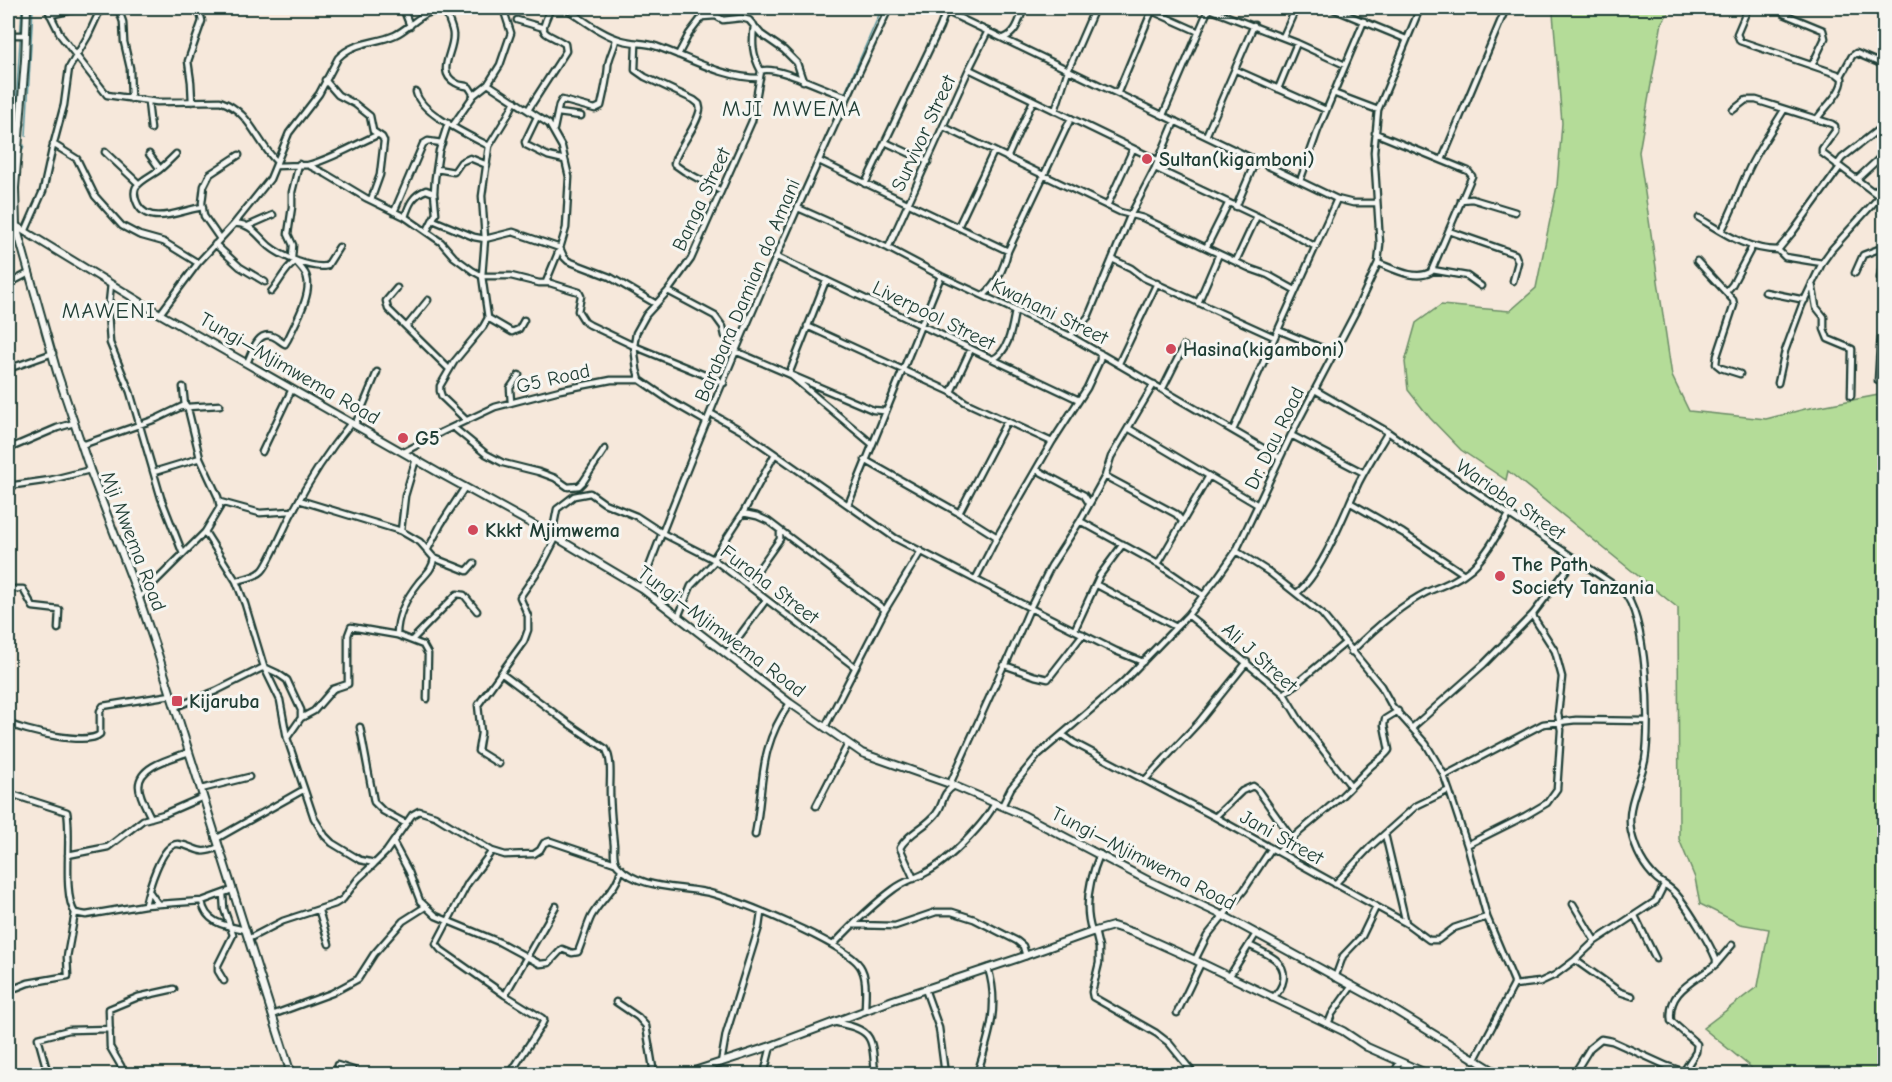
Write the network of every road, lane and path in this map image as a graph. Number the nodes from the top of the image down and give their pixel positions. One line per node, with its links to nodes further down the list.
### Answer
1 (27, 8): 40 (street, Mji Mwema Road)
2 (47, 8): 28 (street)
3 (81, 8): 28 (street)
4 (101, 8): 48 (street)
5 (118, 8): 67 (street)
6 (199, 8): 71 (street)
7 (403, 8): 35 (street)
8 (426, 8): 26 (street)
9 (503, 8): 60 (street)
10 (551, 8): 36 (street)
11 (565, 8): 43 (street)
12 (698, 8): 30 (street)
13 (716, 8): 29 (street)
14 (889, 8): 66 (street, Barabara Damian do Amani)
15 (939, 8): 25 (street)
16 (1024, 8): 41 (street)
17 (1095, 8): 53 (street)
18 (1209, 8): 34 (street); 38 (street)
19 (1296, 8): 42 (street)
20 (1331, 8): 32 (street)
21 (1420, 8): 44 (street, Dr. Dau Road)
22 (1506, 8): 112 (street)
23 (1748, 8): 50 (street)
24 (1153, 9): 38 (street); 63 (street)
25 (946, 10): 37 (street); 97 (street)
26 (424, 14): 35 (street); 65 (street)
27 (1785, 14): 50 (street)
28 (50, 15): 48 (street)
29 (716, 16): 30 (street); 33 (street)
30 (702, 17): 47 (street)
31 (517, 20): 36 (street)
32 (1364, 21): 44 (street); 49 (street)
33 (754, 25): 55 (street); 59 (street)
34 (1254, 25): 42 (street); 54 (street)
35 (410, 26): 58 (street)
36 (544, 27): 72 (street)
37 (988, 31): 41 (street); 52 (street, Survivor Street)
38 (1199, 32): 79 (street)
39 (8, 35): 40 (street)
40 (26, 35): 86 (street, Mji Mwema Road)
41 (1005, 38): 53 (street)
42 (1283, 38): 45 (street)
43 (616, 39): 46 (street); 78 (street)
44 (1406, 39): 74 (street, Dr. Dau Road)
45 (1297, 43): 49 (street); 61 (street)
46 (636, 45): 47 (street); 129 (street)
47 (678, 55): 57 (street)
48 (78, 56): 67 (street); 99 (street)
49 (1345, 65): 64 (street)
50 (1812, 65): 56 (street)
51 (1884, 65): 56 (street)
52 (969, 69): 68 (street); 89 (street, Survivor Street)
53 (1068, 70): 63 (street); 77 (street)
54 (1236, 70): 61 (street); 95 (street)
55 (761, 71): 57 (street, Banga Street); 59 (street)
56 (1841, 76): 83 (street)
57 (760, 78): 129 (street, Banga Street)
58 (325, 80): 91 (street); 115 (street)
59 (803, 81): 66 (street)
60 (488, 84): 65 (street); 69 (street)
61 (1278, 89): 73 (street)
62 (416, 92): 87 (street)
63 (1118, 92): 79 (street)
64 (1333, 93): 73 (street); 74 (street)
65 (474, 95): 87 (street)
66 (847, 97): 113 (street, Barabara Damian do Amani)
67 (131, 99): 70 (street)
68 (1033, 100): 77 (street); 108 (street)
69 (514, 101): 72 (street); 100 (street)
70 (148, 102): 71 (street); 90 (street)
71 (192, 102): 115 (street)
72 (528, 110): 81 (street)
73 (1326, 110): 125 (street)
74 (1378, 110): 93 (street, Dr. Dau Road)
75 (1733, 110): 76 (street)
76 (1784, 110): 83 (street); 158 (street)
77 (1055, 111): 82 (street)
78 (558, 113): 80 (street); 92 (street)
79 (1163, 115): 84 (street)
80 (581, 116)
81 (537, 117): 92 (street); 109 (street)
82 (1071, 118): 101 (street); 123 (street)
83 (1817, 119): 119 (street)
84 (1175, 121): 95 (street); 110 (street)
85 (8, 122): 86 (street)
86 (21, 124): 152 (street, Mji Mwema Road)
87 (450, 124): 98 (street); 100 (street)
88 (1884, 125): 119 (street)
89 (944, 127): 103 (street); 114 (street, Survivor Street)
90 (151, 129)
91 (372, 130): 94 (street); 96 (street)
92 (554, 130): 109 (street)
93 (1375, 133): 112 (street); 136 (street, Dr. Dau Road)
94 (377, 135): 96 (street); 134 (street)
95 (1206, 136): 111 (street)
96 (363, 141): 117 (street)
97 (885, 142): 114 (street); 127 (street)
98 (442, 143): 122 (street); 143 (street)
99 (53, 144): 159 (street); 181 (street)
100 (489, 146): 118 (street)
101 (1133, 148): 110 (street); 139 (street)
102 (105, 152): 126 (street)
103 (994, 152): 108 (street); 154 (street)
104 (149, 154): 121 (street)
105 (176, 154): 121 (street)
106 (1884, 154): 124 (street)
107 (239, 155): 140 (street)
108 (1007, 158): 123 (street)
109 (565, 160): 168 (street)
110 (1157, 160): 120 (street)
111 (1256, 160): 125 (street); 141 (street)
112 (1442, 160): 135 (street)
113 (819, 162): 127 (street); 142 (street, Barabara Damian do Amani)
114 (928, 162): 137 (street, Survivor Street)
115 (276, 164): 116 (street); 151 (street)
116 (299, 164): 117 (street); 176 (street)
117 (308, 165): 134 (street)
118 (487, 165): 122 (street); 161 (street)
119 (1838, 166): 124 (street); 170 (street)
120 (1155, 168): 138 (street); 146 (street)
121 (160, 169): 126 (street)
122 (437, 169): 131 (street)
123 (1045, 175): 139 (street); 171 (street)
124 (1857, 179): 130 (street)
125 (1300, 181): 133 (street)
126 (139, 184): 140 (street)
127 (866, 184): 137 (street)
128 (1884, 184): 130 (street)
129 (721, 191): 200 (street, Banga Street)
130 (1874, 191): 132 (street)
131 (434, 193): 147 (street); 150 (street)
132 (1882, 198): 180 (street)
133 (1337, 199): 136 (street); 165 (street)
134 (371, 200): 143 (street)
135 (1461, 201): 144 (street); 157 (street)
136 (1376, 203): 179 (street, Dr. Dau Road)
137 (907, 204): 154 (street); 169 (street, Survivor Street)
138 (1228, 204): 141 (street); 163 (street)
139 (1107, 206): 146 (street)
140 (203, 207): 160 (street)
141 (1236, 207): 148 (street)
142 (798, 208): 169 (street, Kwahani Street); 174 (street, Barabara Damian do Amani)
143 (394, 212): 147 (street)
144 (1515, 212)
145 (273, 216): 153 (street)
146 (1130, 216): 163 (street); 175 (street)
147 (405, 217): 156 (street)
148 (1256, 218): 165 (street); 177 (street)
149 (1699, 218): 158 (street)
150 (433, 220): 156 (street); 161 (street)
151 (234, 224): 153 (street); 160 (street)
152 (16, 226): 155 (street); 159 (street, Tungi—Mjimwema Road); 183 (street, Mji Mwema Road)
153 (248, 226): 176 (street)
154 (958, 227): 171 (street)
155 (8, 229)
156 (427, 231): 185 (street)
157 (1449, 231): 182 (street); 189 (street)
158 (1721, 231): 166 (street)
159 (25, 232): 195 (street, Tungi—Mjimwema Road)
160 (220, 239): 162 (street)
161 (485, 239): 168 (street); 185 (street)
162 (215, 244): 181 (street); 190 (street)
163 (1207, 246): 172 (street)
164 (339, 247): 176 (street)
165 (1316, 247): 199 (street)
166 (1752, 247): 170 (street); 202 (street)
167 (1884, 247): 184 (street)
168 (560, 248): 191 (street); 209 (street)
169 (888, 248): 186 (street, Kwahani Street)
170 (1778, 250): 180 (street)
171 (1008, 251): 196 (street)
172 (1219, 254): 177 (street); 208 (street)
173 (1884, 254): 187 (street)
174 (777, 257): 188 (street, Liverpool Street); 223 (street, Barabara Damian do Amani)
175 (1112, 259): 192 (street); 219 (street)
176 (295, 260): 201 (street); 229 (street)
177 (1236, 261): 199 (street)
178 (1697, 261): 202 (street)
179 (1378, 263): 182 (street); 226 (street, Dr. Dau Road)
180 (1822, 263): 193 (street)
181 (198, 264): 211 (street)
182 (1432, 270): 197 (street)
183 (29, 273): 194 (street); 227 (street, Mji Mwema Road)
184 (1855, 273)
185 (482, 276): 191 (street); 213 (street)
186 (941, 276): 204 (street, Kwahani Street); 215 (street)
187 (1880, 278)
188 (826, 280): 215 (street, Liverpool Street); 217 (street)
189 (1513, 280)
190 (265, 282)
191 (546, 282): 221 (street)
192 (1157, 283): 208 (street); 230 (street)
193 (1812, 283): 207 (street); 248 (street)
194 (8, 284)
195 (111, 284): 211 (street, Tungi—Mjimwema Road); 260 (street)
196 (993, 286): 204 (street); 206 (street)
197 (1481, 286)
198 (397, 288): 216 (street)
199 (1295, 290): 218 (street)
200 (668, 291): 209 (street, Banga Street); 223 (street)
201 (271, 292)
202 (1726, 292): 236 (street)
203 (1765, 292): 207 (street)
204 (984, 295): 206 (street, Kwahani Street)
205 (428, 300): 216 (street)
206 (994, 300): 210 (street, Kwahani Street)
207 (1804, 300): 241 (street)
208 (1198, 303): 220 (street)
209 (656, 304): 221 (street, Banga Street)
210 (1015, 311): 219 (street, Kwahani Street); 228 (street)
211 (160, 314): 229 (street, Tungi—Mjimwema Road)
212 (1884, 317): 239 (street)
213 (488, 318): 214 (street); 232 (street)
214 (524, 320)
215 (920, 324): 224 (street, Liverpool Street); 233 (street)
216 (406, 326): 232 (street)
217 (807, 326): 233 (street); 235 (street)
218 (1278, 330): 220 (street); 226 (street)
219 (1070, 336): 225 (street, Kwahani Street)
220 (1274, 337): 263 (street)
221 (633, 346): 238 (street); 240 (street)
222 (1184, 346): 244 (street)
223 (736, 349): 235 (street); 240 (street, Barabara Damian do Amani)
224 (971, 349): 228 (street, Liverpool Street); 247 (street)
225 (1100, 353): 230 (street, Kwahani Street); 249 (street)
226 (1334, 353): 246 (street, Dr. Dau Road)
227 (53, 354): 231 (street); 258 (street, Mji Mwema Road)
228 (993, 359): 249 (street, Liverpool Street)
229 (247, 363): 245 (street, Tungi—Mjimwema Road)
230 (1119, 363): 242 (street, Kwahani Street)
231 (8, 369)
232 (449, 369): 255 (street)
233 (901, 371): 247 (street); 253 (street)
234 (377, 372): 259 (street)
235 (789, 374): 253 (street); 267 (street)
236 (1740, 374)
237 (519, 375): 250 (street)
238 (640, 380): 250 (street, G5 Road); 257 (street)
239 (1878, 381)
240 (724, 383): 254 (street, Barabara Damian do Amani)
241 (1779, 383)
242 (1154, 384): 244 (street, Kwahani Street); 262 (street)
243 (183, 387): 252 (street)
244 (1163, 388): 263 (street, Kwahani Street)
245 (292, 389): 259 (street, Tungi—Mjimwema Road); 271 (street)
246 (1315, 390): 264 (street, Warioba Street); 265 (street, Dr. Dau Road)
247 (951, 393): 256 (street)
248 (1851, 396)
249 (1079, 400): 266 (street)
250 (511, 403): 255 (street, G5 Road)
251 (220, 405): 252 (street)
252 (186, 406): 260 (street); 275 (street)
253 (885, 411): 267 (street)
254 (710, 413): 257 (street, Barabara Damian do Amani); 273 (street)
255 (466, 420): 261 (street, G5 Road)
256 (1007, 421): 266 (street); 296 (street)
257 (707, 422): 305 (street, Barabara Damian do Amani)
258 (74, 423): 268 (street, Mji Mwema Road); 269 (street)
259 (353, 424): 272 (street, Tungi—Mjimwema Road); 288 (street)
260 (140, 425): 268 (street); 280 (street)
261 (453, 427): 270 (street); 272 (street, G5 Road)
262 (1128, 428): 282 (street); 283 (street)
263 (1233, 430): 274 (street, Kwahani Street)
264 (1388, 432): 281 (street); 299 (street, Warioba Street)
265 (1291, 435): 274 (street, Dr. Dau Road); 281 (street)
266 (1052, 442): 279 (street)
267 (872, 444): 277 (street)
268 (82, 445): 278 (street, Mji Mwema Road)
269 (8, 449)
270 (605, 449)
271 (262, 452)
272 (404, 452): 276 (street, Tungi—Mjimwema Road)
273 (774, 454): 292 (street); 295 (street)
274 (1280, 458): 293 (street, Dr. Dau Road)
275 (200, 459): 280 (street); 289 (street)
276 (416, 459): 285 (street, Tungi—Mjimwema Road); 302 (street)
277 (865, 460): 292 (street); 296 (street)
278 (90, 470): 284 (street); 327 (street, Mji Mwema Road)
279 (1037, 470): 286 (street); 307 (street)
280 (154, 472): 312 (street)
281 (1364, 473): 291 (street)
282 (1105, 476): 287 (street); 298 (street)
283 (1209, 476): 293 (street); 297 (street)
284 (8, 486)
285 (465, 487): 306 (street, Tungi—Mjimwema Road); 309 (street)
286 (1084, 495): 287 (street); 290 (street)
287 (1092, 497): 290 (street)
288 (299, 500): 294 (street); 302 (street)
289 (220, 502): 294 (street); 304 (street)
290 (1089, 503): 300 (street)
291 (1351, 503): 318 (street); 325 (street)
292 (848, 504): 310 (street)
293 (1258, 505): 311 (street, Dr. Dau Road)
294 (292, 511): 320 (street)
295 (743, 513): 303 (street); 315 (street)
296 (959, 513): 307 (street)
297 (1186, 513): 298 (street); 301 (street)
298 (1176, 514): 301 (street)
299 (1509, 516): 314 (street, Warioba Street); 318 (street)
300 (1080, 521): 308 (street); 329 (street)
301 (1182, 521): 317 (street)
302 (401, 531): 309 (street)
303 (780, 531): 321 (street); 330 (street)
304 (205, 532): 312 (street); 320 (street)
305 (662, 533): 306 (street, Furaha Street); 315 (street, Furaha Street); 323 (street, Barabara Damian do Amani)
306 (554, 536): 323 (street, Tungi—Mjimwema Road); 349 (street)
307 (997, 537): 319 (street)
308 (1123, 544): 317 (street); 322 (street)
309 (427, 551): 313 (street)
310 (921, 551): 319 (street); 330 (street)
311 (1236, 551): 325 (street); 326 (street, Dr. Dau Road)
312 (183, 554): 327 (street)
313 (434, 558): 316 (street); 339 (street)
314 (1575, 559): 332 (street); 358 (street, Warioba Street)
315 (714, 560): 321 (street, Furaha Street); 334 (street)
316 (474, 563)
317 (1158, 564): 326 (street)
318 (1464, 574): 342 (street)
319 (976, 579): 329 (street)
320 (236, 581): 347 (street)
321 (747, 584): 328 (street, Furaha Street)
322 (1097, 585): 335 (street); 337 (street)
323 (641, 588): 334 (street, Tungi—Mjimwema Road)
324 (8, 589): 336 (street)
325 (1297, 593): 341 (street)
326 (1203, 594): 333 (street, Dr. Dau Road)
327 (139, 597): 351 (street, Mji Mwema Road)
328 (766, 600): 343 (street); 348 (street, Furaha Street)
329 (1030, 608): 337 (street); 346 (street)
330 (885, 610): 348 (street)
331 (477, 611): 340 (street)
332 (1533, 614): 357 (street); 362 (street)
333 (1188, 615): 335 (street, Dr. Dau Road); 345 (street, Ali J Street)
334 (678, 617): 343 (street, Tungi—Mjimwema Road)
335 (1176, 627): 344 (street, Dr. Dau Road)
336 (58, 629)
337 (1075, 629): 338 (street)
338 (1083, 634): 344 (street); 346 (street)
339 (397, 635): 340 (street); 356 (street)
340 (412, 640): 352 (street)
341 (1345, 643): 342 (street); 350 (street)
342 (1351, 652): 355 (street)
343 (726, 654): 353 (street, Tungi—Mjimwema Road)
344 (1143, 662): 363 (street, Dr. Dau Road)
345 (1247, 662): 350 (street, Ali J Street); 370 (street)
346 (1006, 664): 371 (street)
347 (264, 667): 354 (street); 356 (street); 364 (street)
348 (855, 667): 361 (street)
349 (501, 673): 367 (street); 397 (street)
350 (1284, 694): 372 (street, Ali J Street)
351 (171, 695): 354 (street, Mji Mwema Road); 359 (street)
352 (428, 699)
353 (790, 703): 361 (street, Tungi—Mjimwema Road); 385 (street)
354 (175, 707): 366 (street, Mji Mwema Road)
355 (1398, 711): 362 (street); 372 (street)
356 (302, 718): 364 (street)
357 (1559, 721): 358 (street); 368 (street); 389 (street)
358 (1647, 721): 401 (street, Warioba Street)
359 (8, 723)
360 (360, 727): 383 (street)
361 (825, 727): 365 (street, Tungi—Mjimwema Road)
362 (1413, 727): 368 (street)
363 (1063, 735): 370 (street, Jani Street); 380 (street, Dr. Dau Road)
364 (287, 738): 374 (street)
365 (848, 744): 371 (street, Tungi—Mjimwema Road); 379 (street)
366 (189, 752): 373 (street, Mji Mwema Road); 382 (street)
367 (499, 764)
368 (1444, 776): 375 (street)
369 (249, 777): 373 (street)
370 (1145, 780): 381 (street, Jani Street)
371 (952, 785): 378 (street, Tungi—Mjimwema Road); 399 (street)
372 (1350, 785): 386 (street)
373 (201, 789): 377 (street, Mji Mwema Road)
374 (303, 790): 387 (street); 396 (street)
375 (1449, 790): 384 (street); 389 (street)
376 (8, 793): 395 (street)
377 (203, 797): 382 (street); 387 (street, Mji Mwema Road)
378 (995, 803): 380 (street, Tungi—Mjimwema Road); 399 (street)
379 (816, 806)
380 (1002, 806): 394 (street, Tungi—Mjimwema Road)
381 (1215, 817): 386 (street); 391 (street, Jani Street)
382 (151, 818): 395 (street)
383 (405, 824): 388 (street); 392 (street)
384 (1385, 834): 400 (street); 419 (street)
385 (755, 835)
386 (1291, 837): 393 (street)
387 (216, 839): 390 (street, Mji Mwema Road)
388 (393, 842): 396 (street); 410 (street)
389 (1467, 845): 417 (street)
390 (219, 847): 402 (street, Mji Mwema Road); 403 (street)
391 (1271, 849): 393 (street, Jani Street); 415 (street)
392 (492, 851): 397 (street); 418 (street)
393 (1279, 852): 400 (street, Jani Street)
394 (1100, 854): 415 (street, Tungi—Mjimwema Road); 423 (street)
395 (68, 855): 414 (street)
396 (375, 862): 412 (street)
397 (615, 863): 398 (street)
398 (621, 869): 413 (street); 432 (street)
399 (914, 879): 420 (street)
400 (1335, 884): 411 (street, Jani Street)
401 (1664, 885): 416 (street); 436 (street, Warioba Street)
402 (232, 890): 404 (street); 422 (street, Mji Mwema Road)
403 (149, 891): 406 (street); 407 (street)
404 (223, 894): 405 (street); 421 (street)
405 (202, 902): 407 (street); 421 (street)
406 (145, 904): 407 (street); 414 (street)
407 (158, 904)
408 (1573, 904): 426 (street)
409 (556, 906): 432 (street)
410 (424, 907): 418 (street); 452 (street)
411 (1376, 907): 419 (street, Jani Street); 439 (street)
412 (320, 910): 425 (street); 427 (street)
413 (761, 913): 428 (street); 459 (street)
414 (75, 914): 445 (street)
415 (1224, 916): 424 (street, Tungi—Mjimwema Road); 435 (street)
416 (1635, 916): 426 (street); 433 (street)
417 (1486, 917): 419 (street, Jani Street); 441 (street)
418 (447, 922): 432 (street); 446 (street)
419 (1407, 923)
420 (853, 925): 428 (street); 431 (street)
421 (231, 927): 422 (street); 440 (street)
422 (246, 930): 425 (street, Mji Mwema Road)
423 (1093, 932): 431 (street); 435 (street); 473 (street)
424 (1256, 934): 429 (street); 439 (street, Tungi—Mjimwema Road)
425 (248, 939): 452 (street, Mji Mwema Road)
426 (1595, 941): 434 (street)
427 (328, 944)
428 (833, 945): 450 (street)
429 (1249, 945): 438 (street); 448 (street)
430 (1732, 945): 436 (street)
431 (1026, 956): 437 (street)
432 (528, 957): 446 (street)
433 (1656, 959)
434 (1575, 960): 441 (street); 447 (street)
435 (1198, 962): 438 (street); 451 (street)
436 (1716, 964): 461 (street)
437 (988, 968): 444 (street); 472 (street)
438 (1229, 977): 448 (street)
439 (1335, 978): 442 (street, Tungi—Mjimwema Road)
440 (224, 981)
441 (1514, 985): 457 (street)
442 (1352, 986): 454 (street); 457 (street, Tungi—Mjimwema Road)
443 (174, 989): 455 (street)
444 (925, 989): 450 (street); 471 (street)
445 (8, 991)
446 (505, 995): 466 (street)
447 (1632, 996)
448 (1272, 998): 454 (street)
449 (616, 1002): 467 (street)
450 (865, 1011): 453 (street)
451 (1177, 1013)
452 (272, 1015): 464 (street, Mji Mwema Road)
453 (833, 1022): 456 (street); 470 (street)
454 (1328, 1024): 458 (street)
455 (110, 1029): 462 (street); 463 (street)
456 (771, 1046): 459 (street); 469 (street)
457 (1474, 1061): 476 (street, Tungi—Mjimwema Road)
458 (1400, 1062): 474 (street); 475 (street)
459 (721, 1063): 468 (street)
460 (337, 1065): 465 (street)
461 (1683, 1073): 477 (street); 478 (street)
462 (48, 1074)
463 (124, 1074)
464 (291, 1074)
465 (356, 1074)
466 (510, 1074)
467 (654, 1074)
468 (685, 1074)
469 (764, 1074)
470 (875, 1074)
471 (945, 1074)
472 (977, 1074)
473 (1194, 1074)
474 (1394, 1074)
475 (1428, 1074)
476 (1499, 1074)
477 (1574, 1074)
478 (1690, 1074)

